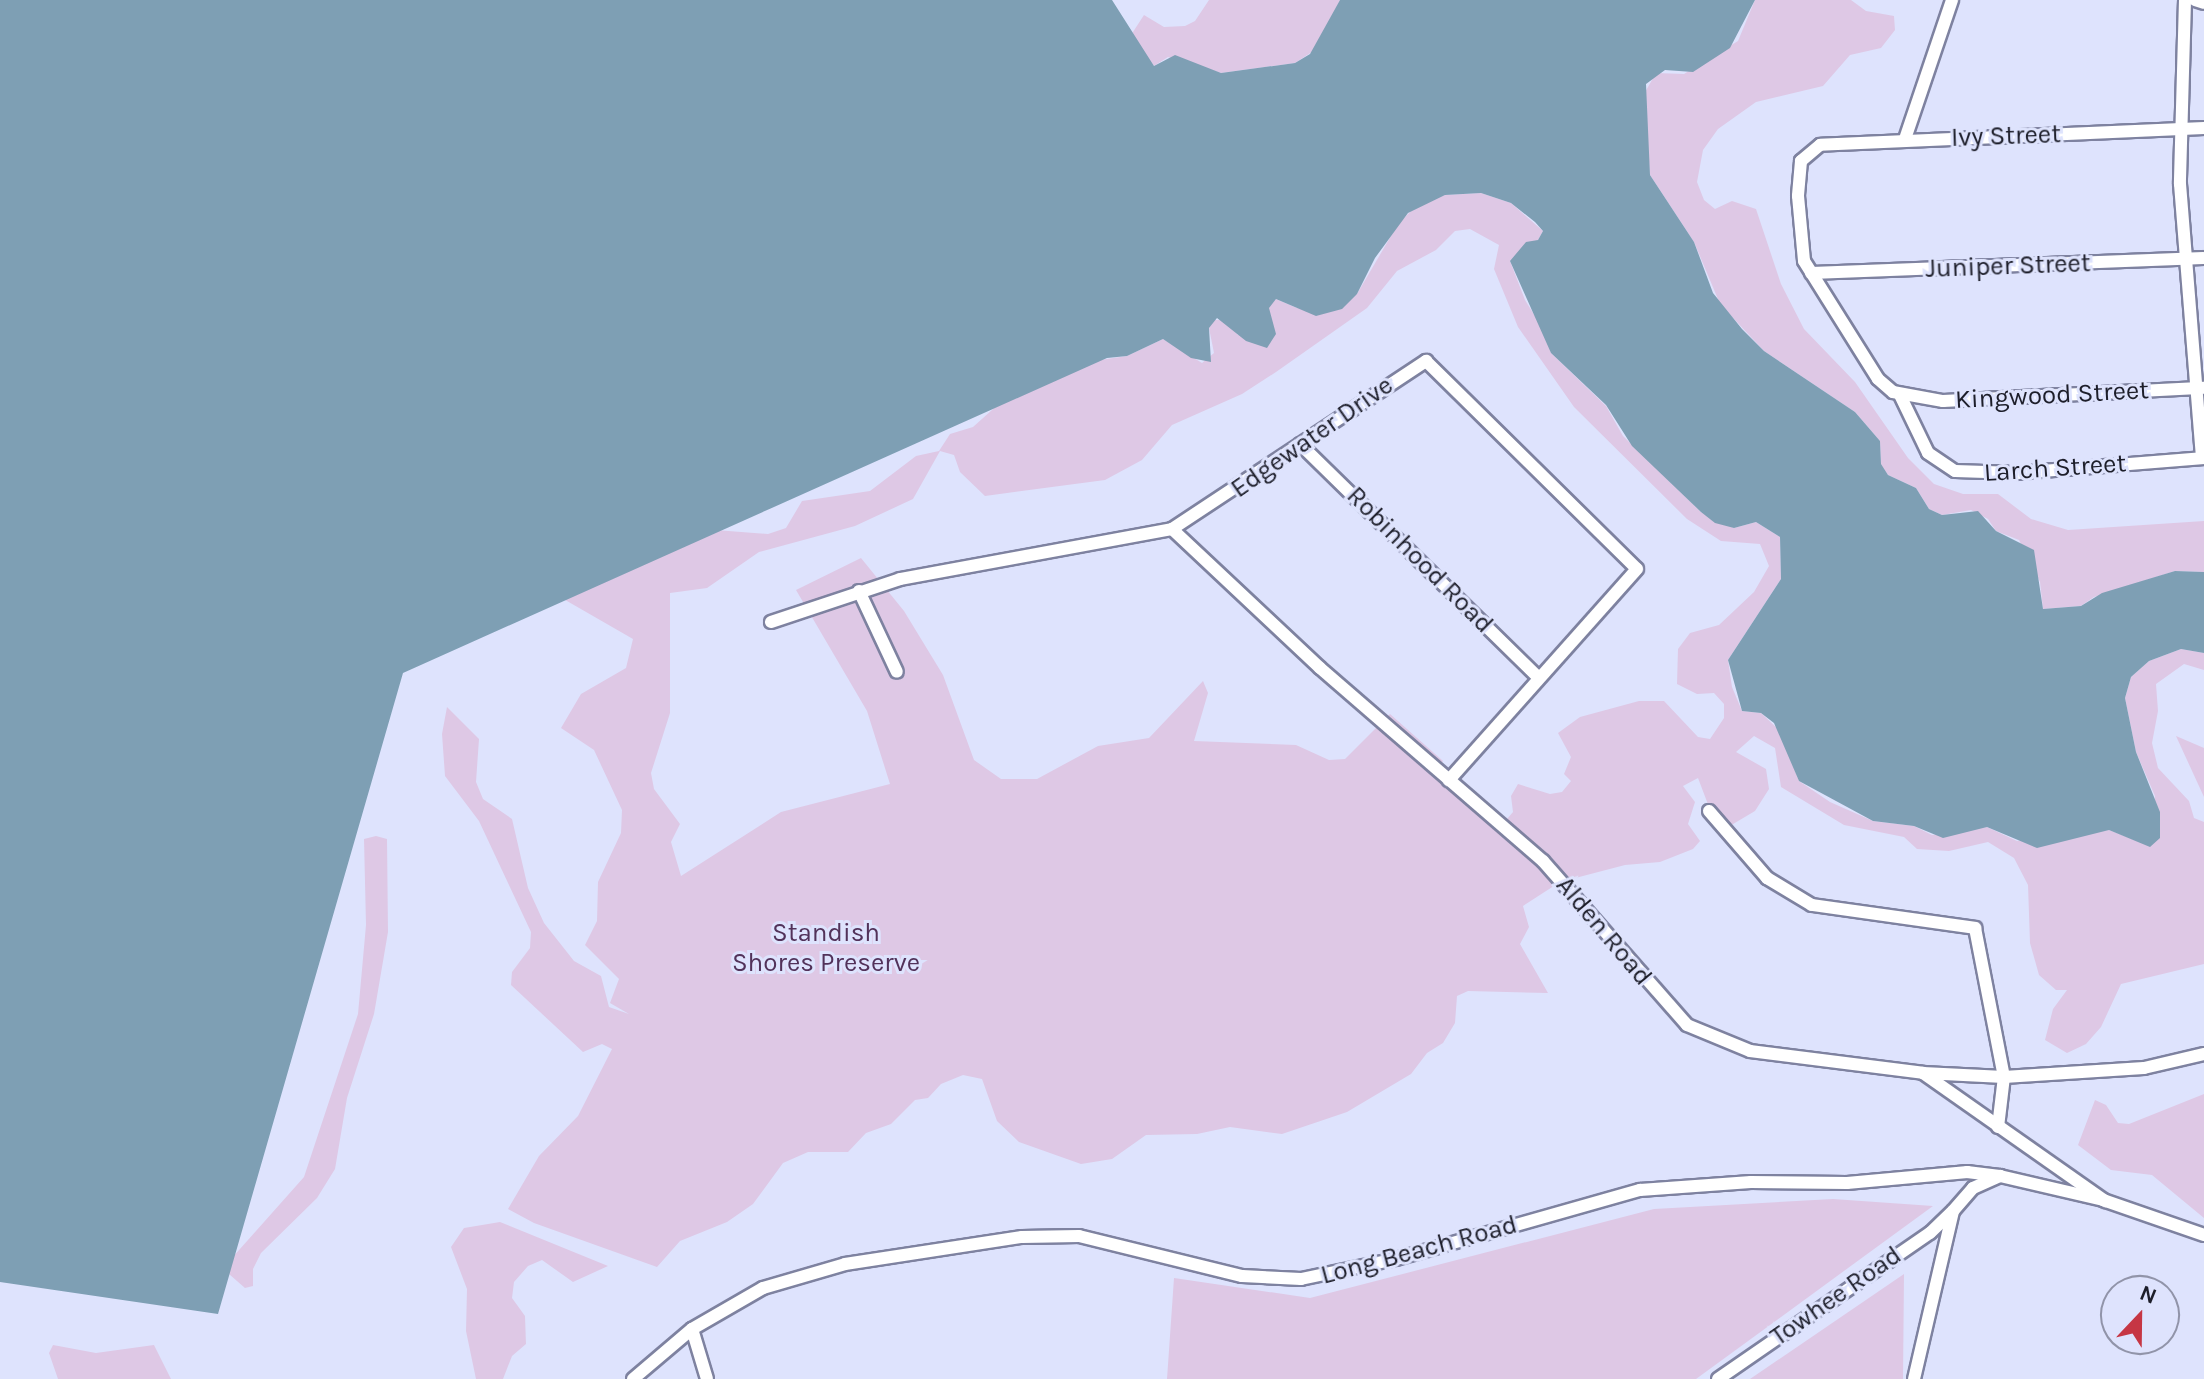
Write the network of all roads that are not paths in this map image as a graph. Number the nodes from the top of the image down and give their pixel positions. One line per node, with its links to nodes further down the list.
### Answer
1 (1952, 0): 7 (street)
2 (2185, 0): 6 (street)
3 (2195, 0): 4 (street)
4 (2204, 3)
5 (2204, 128): 6 (street, Ivy Street)
6 (2180, 129): 7 (street, Ivy Street); 9 (street)
7 (1905, 139): 10 (street, Ivy Street)
8 (2204, 258): 9 (street, Juniper Street)
9 (2185, 259): 10 (street, Juniper Street); 11 (street)
10 (1811, 273): 12 (street)
11 (2199, 388): 12 (street, Kingwood Street); 14 (street)
12 (1900, 395): 14 (street, Larch Street)
13 (1300, 444): 15 (street, Edgewater Drive); 19 (street, Robinhood Road); 19 (street, Edgewater Drive)
14 (2203, 458)
15 (1172, 529): 16 (street, Edgewater Drive); 20 (street, Alden Road)
16 (859, 591): 17 (street, Edgewater Drive); 18 (street)
17 (771, 622)
18 (897, 672)
19 (1539, 678): 20 (street)
20 (1449, 780): 23 (street, Alden Road)
21 (1709, 811): 24 (street)
22 (2204, 1054): 24 (street)
23 (1923, 1073): 24 (street); 25 (street, Alden Road)
24 (2004, 1077): 25 (street)
25 (1998, 1127): 27 (street, Alden Road)
26 (2000, 1176): 27 (street, Long Beach Road); 28 (street, Towhee Road); 30 (street, Long Beach Road)
27 (2105, 1201): 29 (street)
28 (1953, 1211): 33 (street, Towhee Road); 34 (street)
29 (2204, 1235)
30 (692, 1329): 31 (street, Long Beach Road); 32 (street)
31 (633, 1379)
32 (707, 1379)
33 (1718, 1379)
34 (1914, 1379)

